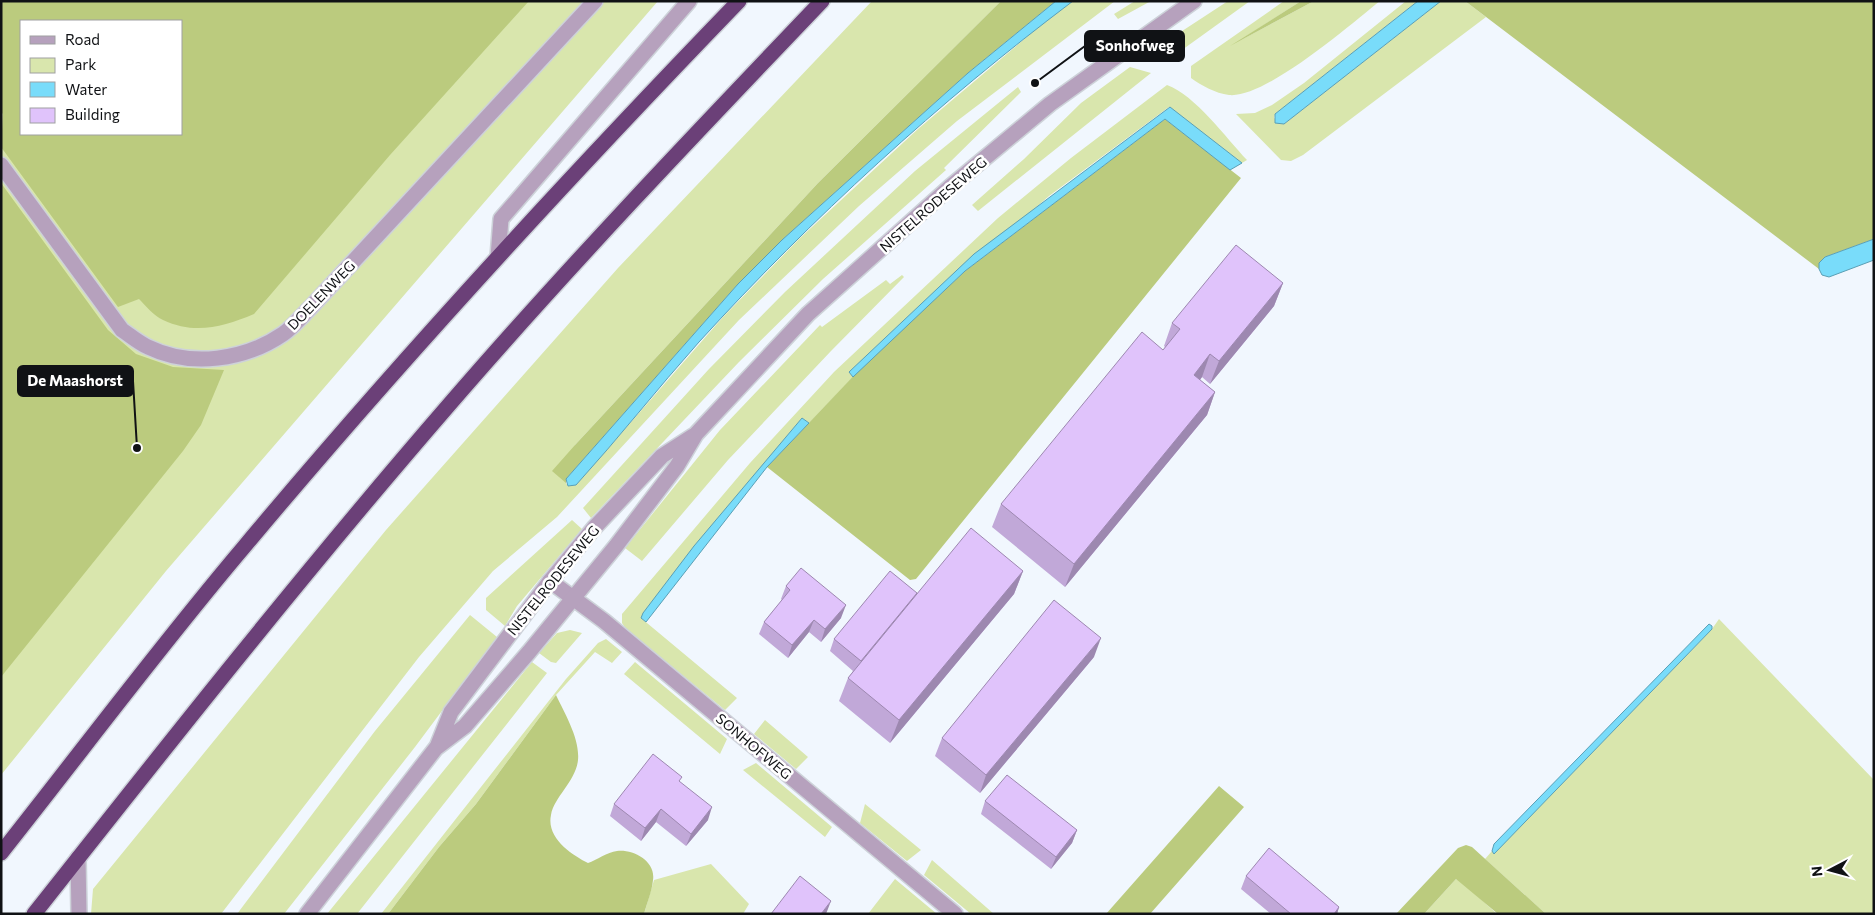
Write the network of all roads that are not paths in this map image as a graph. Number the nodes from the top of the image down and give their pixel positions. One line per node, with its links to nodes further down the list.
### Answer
1 (595, 1): 6 (street, DOELENWEG)
2 (689, 1): 7 (street)
3 (738, 1): 7 (highway)
4 (822, 1): 13 (highway)
5 (1194, 1): 8 (street, NISTELRODESEWEG)
6 (1, 165)
7 (498, 256): 12 (highway)
8 (696, 434): 9 (street, NISTELRODESEWEG); 10 (street, NISTELRODESEWEG)
9 (550, 581): 10 (street, SONHOFWEG); 11 (street, NISTELRODESEWEG)
10 (572, 599): 11 (street, NISTELRODESEWEG); 17 (street, SONHOFWEG)
11 (436, 748): 16 (street, NISTELRODESEWEG)
12 (1, 853)
13 (78, 858): 14 (highway); 15 (street)
14 (34, 914)
15 (79, 914)
16 (307, 914)
17 (955, 914)

